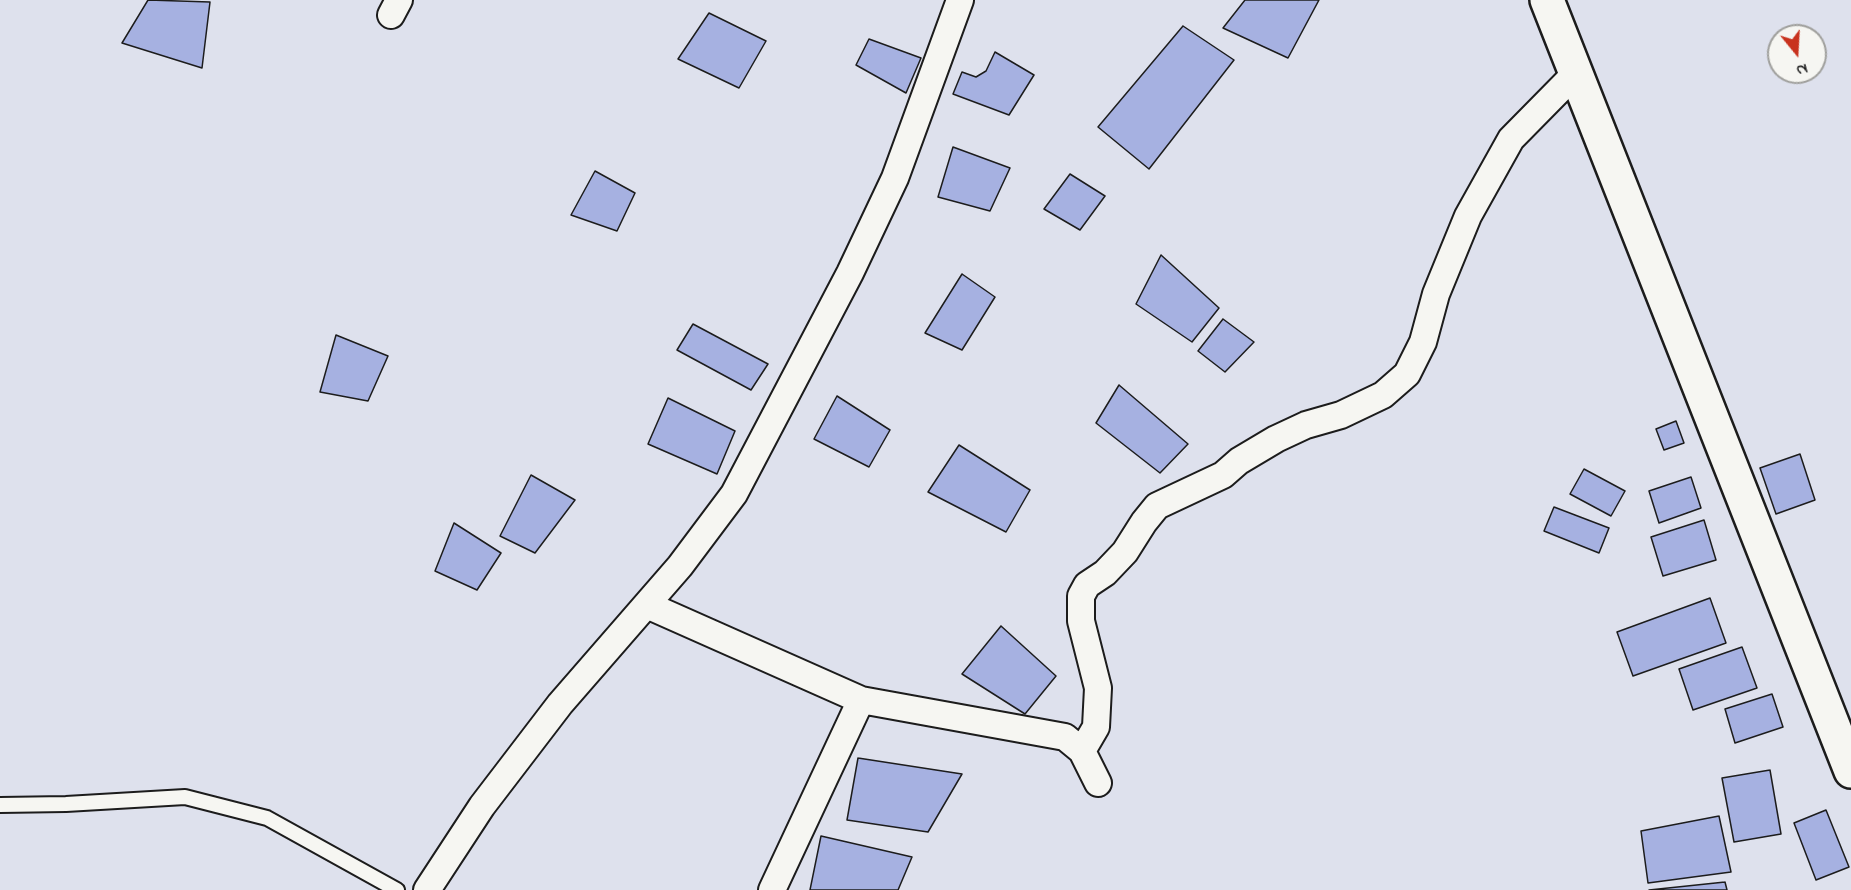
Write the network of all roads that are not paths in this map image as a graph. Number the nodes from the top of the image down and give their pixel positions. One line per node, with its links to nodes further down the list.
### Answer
1 (960, 0): 4 (street)
2 (1546, 0): 3 (street)
3 (1576, 74): 6 (street); 7 (street)
4 (647, 605): 5 (street); 11 (street)
5 (861, 700): 6 (street); 12 (street)
6 (1082, 751): 8 (street)
7 (1851, 771)
8 (1098, 783)
9 (0, 805): 10 (lane)
10 (397, 890)
11 (427, 890)
12 (772, 890)

